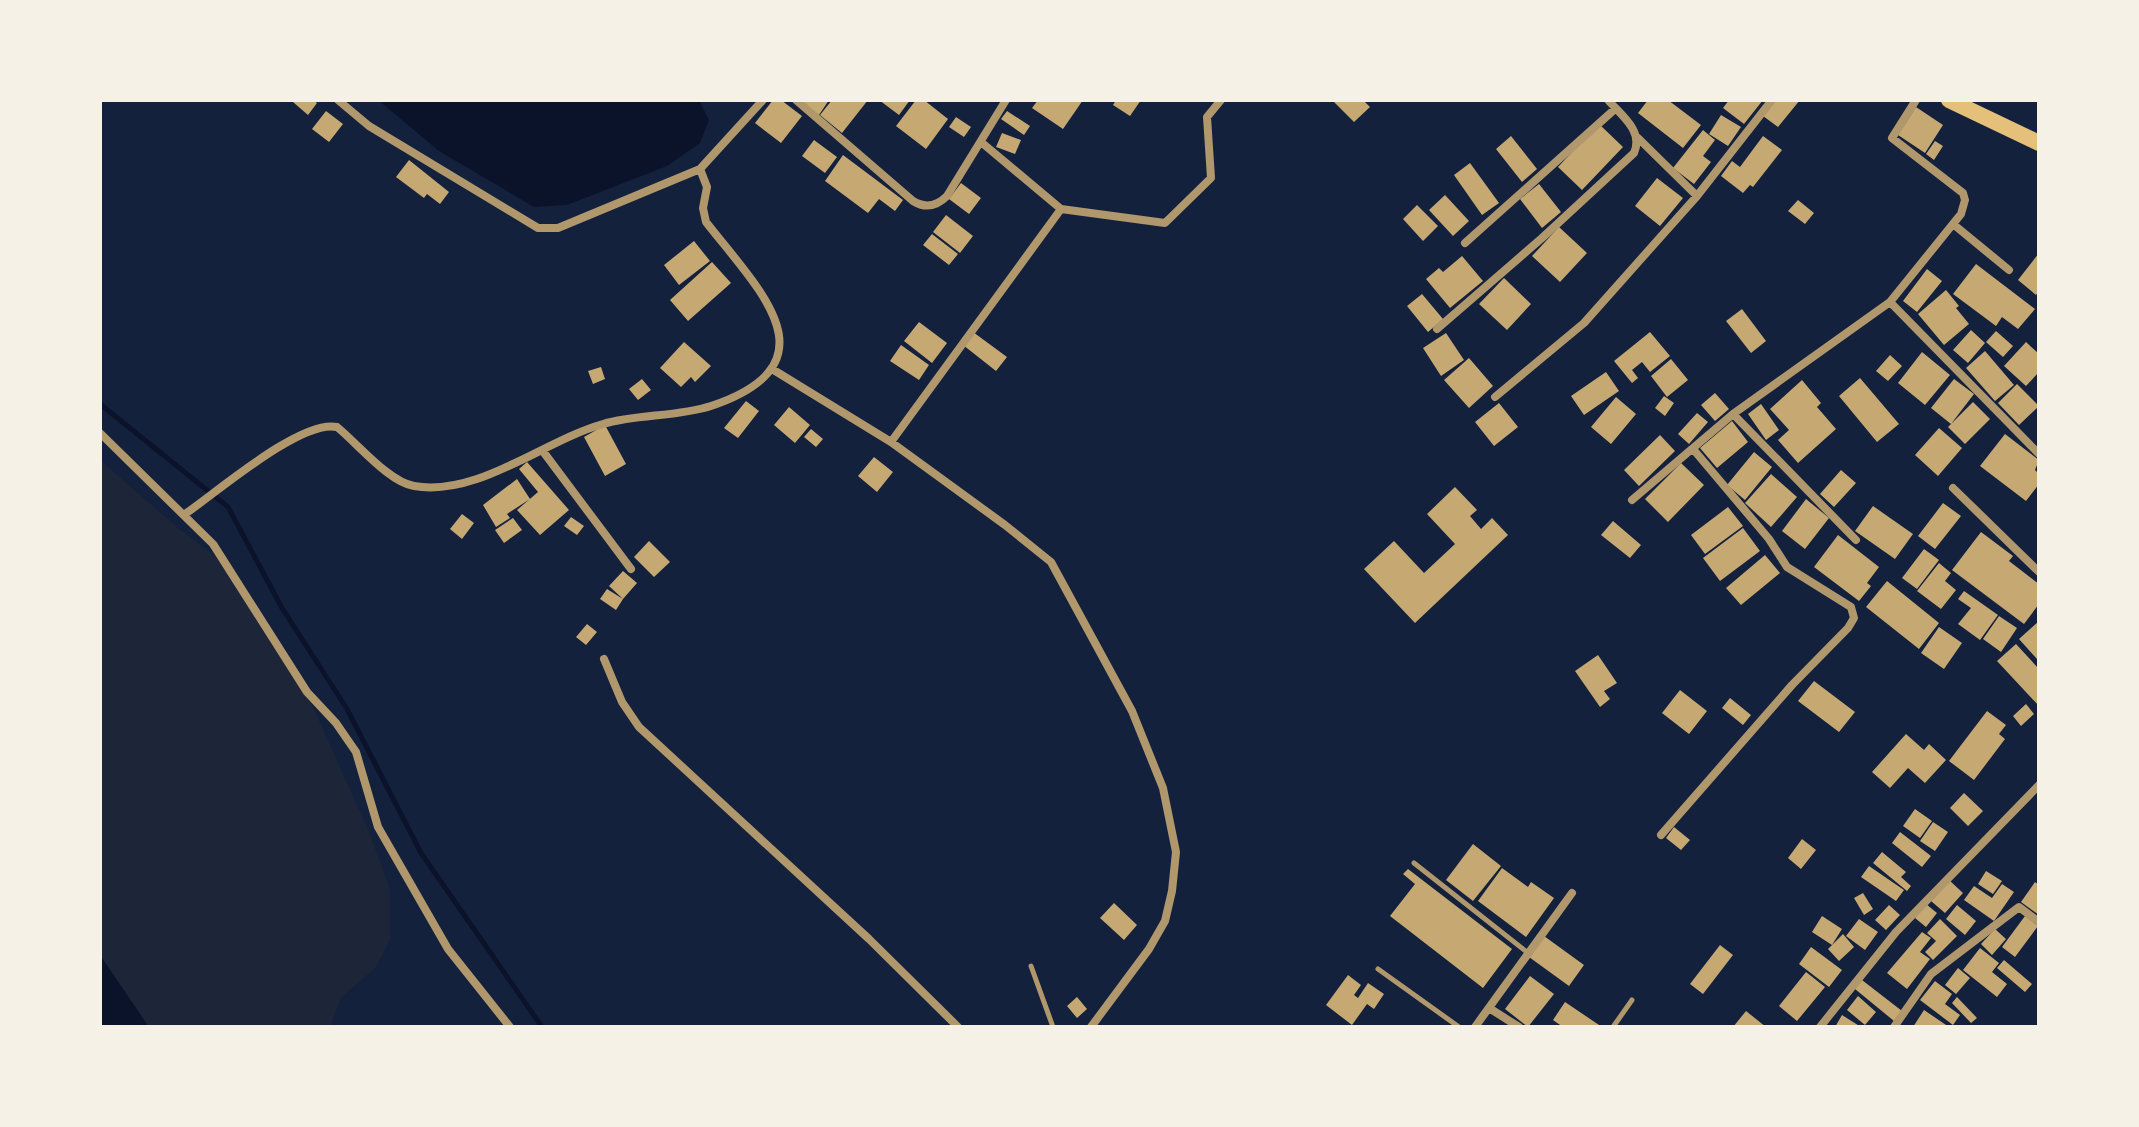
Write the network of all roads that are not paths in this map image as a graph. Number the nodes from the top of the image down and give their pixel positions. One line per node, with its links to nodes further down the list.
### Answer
1 (338, 100): 14 (street)
2 (763, 100): 14 (street)
3 (796, 100): 13 (street)
4 (1006, 100): 13 (street)
5 (1221, 100): 16 (street)
6 (1608, 100): 10 (street)
7 (1772, 100): 15 (street)
8 (1916, 100): 17 (street)
9 (1949, 100): 12 (main road)
10 (1615, 109): 11 (street); 18 (street)
11 (1638, 137): 15 (street); 21 (street)
12 (2037, 138)
13 (981, 142): 16 (street)
14 (700, 169): 22 (street)
15 (1697, 196): 23 (street)
16 (1061, 209): 26 (street)
17 (1953, 224): 19 (street); 20 (street)
18 (1465, 243)
19 (2009, 270)
20 (1890, 302): 24 (street); 29 (street)
21 (1437, 329)
22 (772, 369): 26 (street); 28 (street)
23 (1495, 397)
24 (1733, 414): 27 (street); 33 (street)
25 (100, 433): 32 (street)
26 (891, 442): 50 (street)
27 (1693, 449): 31 (street); 38 (street)
28 (542, 450): 32 (street); 34 (street)
29 (2039, 454)
30 (1953, 488): 35 (street)
31 (1632, 500)
32 (185, 514): 47 (street)
33 (1856, 540)
34 (631, 569)
35 (2039, 572)
36 (604, 659): 48 (street)
37 (2039, 785): 55 (street)
38 (1661, 835)
39 (1414, 863): 42 (lane)
40 (1572, 893): 42 (street)
41 (2039, 922): 56 (street)
42 (1528, 953): 46 (street)
43 (1031, 966): 49 (lane)
44 (1378, 969): 51 (lane)
45 (1632, 1000): 54 (lane)
46 (1489, 1008): 52 (street); 53 (street)
47 (510, 1027)
48 (958, 1027)
49 (1053, 1027)
50 (1091, 1027)
51 (1459, 1027)
52 (1475, 1027)
53 (1519, 1027)
54 (1613, 1027)
55 (1820, 1027)
56 (1894, 1027)

